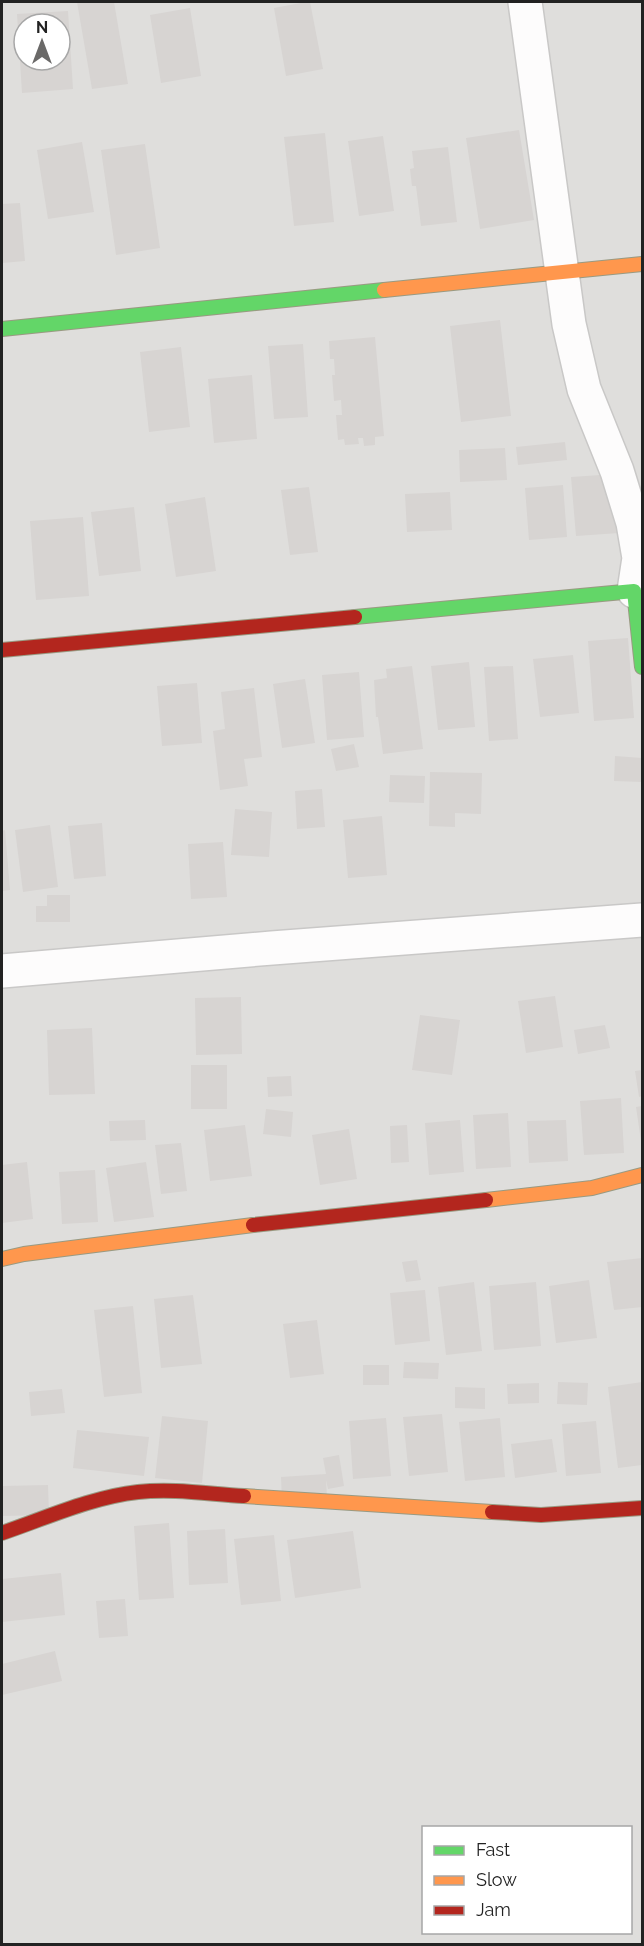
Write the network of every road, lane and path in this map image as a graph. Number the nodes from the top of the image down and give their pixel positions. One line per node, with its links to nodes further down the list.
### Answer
1 (525, 2): 3 (street)
2 (642, 264): 3 (street)
3 (562, 273): 4 (street); 5 (street)
4 (2, 329)
5 (638, 590): 6 (street); 7 (street)
6 (2, 650)
7 (642, 668)
8 (642, 920): 9 (street)
9 (2, 971)
10 (642, 1175): 11 (street)
11 (2, 1259)
12 (642, 1508): 13 (street)
13 (2, 1533)

